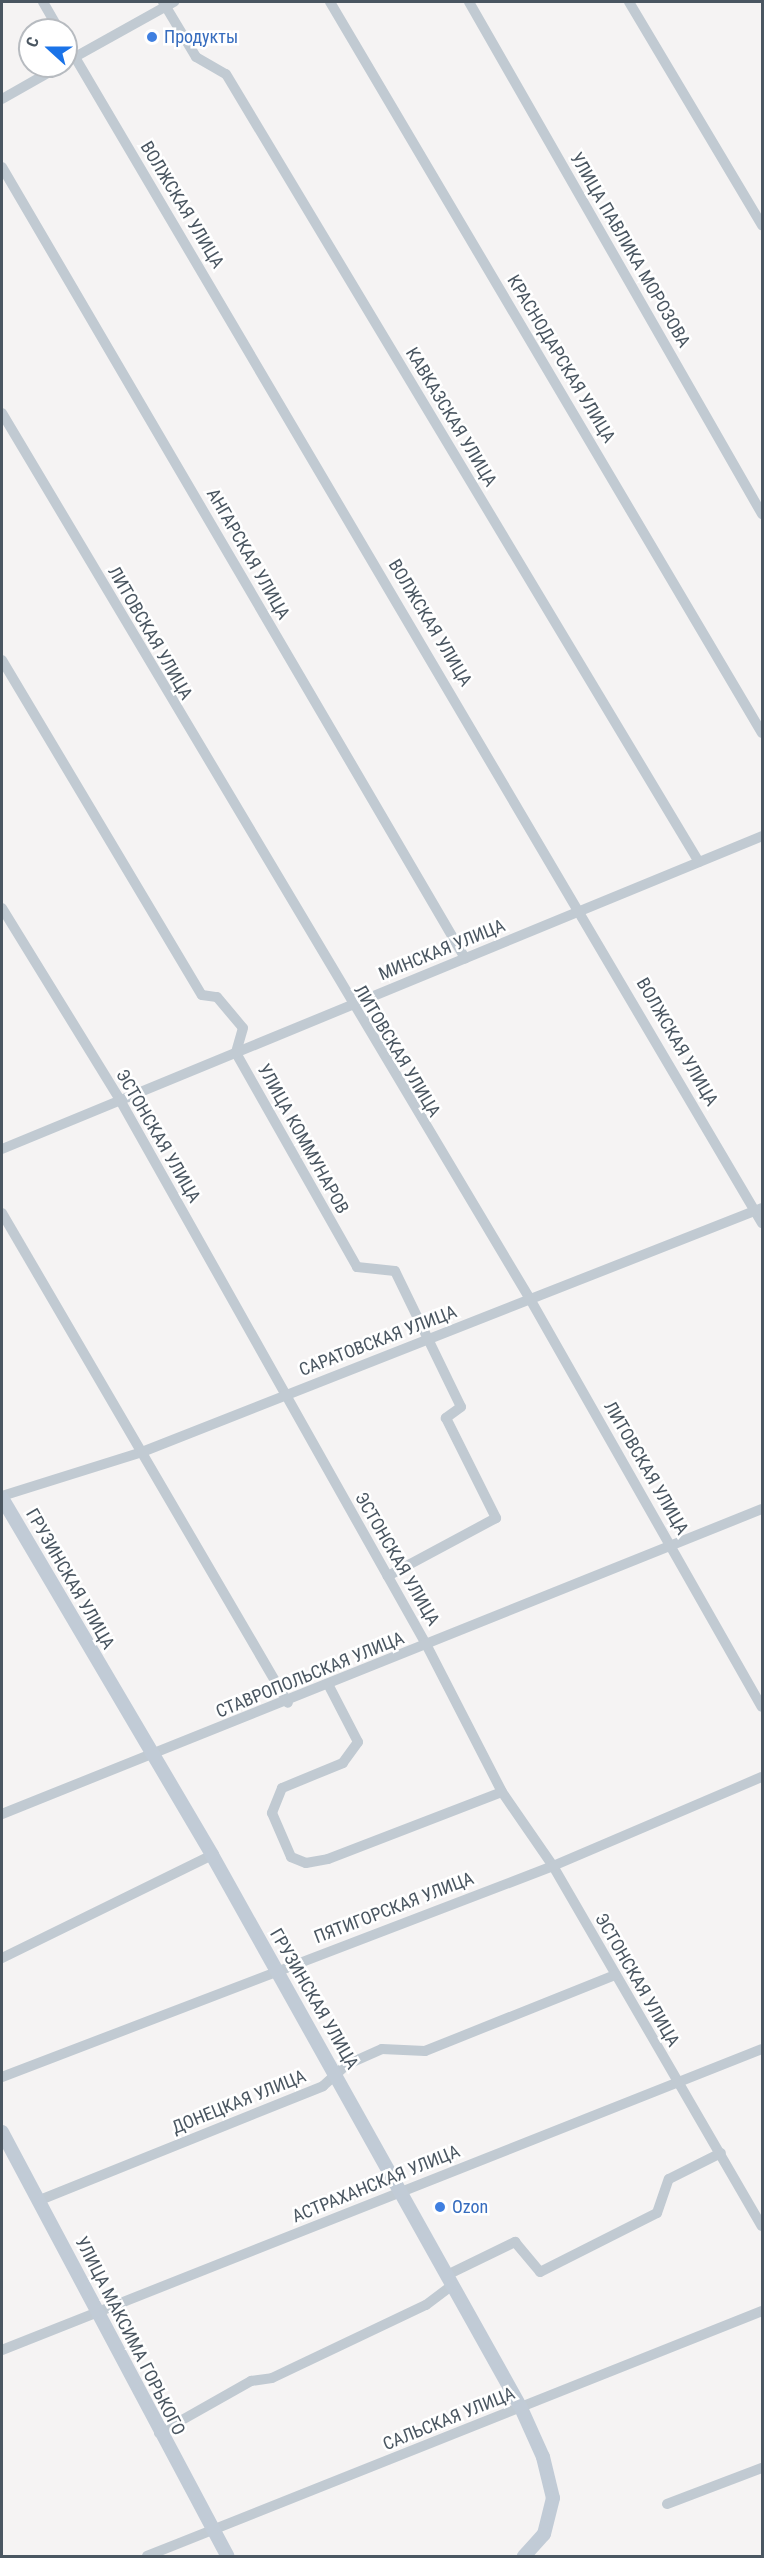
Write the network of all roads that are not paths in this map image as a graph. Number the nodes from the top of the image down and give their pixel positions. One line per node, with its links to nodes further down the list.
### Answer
1 (43, 2): 7 (street)
2 (174, 2): 6 (street)
3 (330, 2): 17 (street, КРАСНОДАРСКАЯ УЛИЦА)
4 (470, 2): 15 (street, УЛИЦА ПАВЛИКА МОРОЗОВА)
5 (629, 2): 13 (street)
6 (164, 4): 8 (street); 19 (street, КАВКАЗСКАЯ УЛИЦА)
7 (52, 18)
8 (78, 55)
9 (78, 73): 21 (street, ВОЛЖСКАЯ УЛИЦА)
10 (39, 78): 11 (street)
11 (2, 99)
12 (2, 166): 22 (street, АНГАРСКАЯ УЛИЦА)
13 (762, 225)
14 (2, 413): 23 (street, ЛИТОВСКАЯ УЛИЦА)
15 (762, 514)
16 (2, 660): 24 (street, УЛИЦА КОММУНАРОВ)
17 (762, 733)
18 (762, 836): 19 (street, МИНСКАЯ УЛИЦА)
19 (699, 862): 21 (street, МИНСКАЯ УЛИЦА)
20 (2, 908): 25 (street, ЭСТОНСКАЯ УЛИЦА)
21 (581, 910): 22 (street, МИНСКАЯ УЛИЦА); 27 (street, ВОЛЖСКАЯ УЛИЦА)
22 (465, 958): 23 (street, МИНСКАЯ УЛИЦА)
23 (350, 1006): 24 (street, МИНСКАЯ УЛИЦА); 30 (street, ЛИТОВСКАЯ УЛИЦА)
24 (236, 1053): 25 (street, МИНСКАЯ УЛИЦА); 31 (street, УЛИЦА КОММУНАРОВ)
25 (120, 1100): 26 (street, МИНСКАЯ УЛИЦА); 32 (street, ЭСТОНСКАЯ УЛИЦА)
26 (2, 1149)
27 (759, 1209): 29 (street, ВОЛЖСКАЯ УЛИЦА); 30 (street, САРАТОВСКАЯ УЛИЦА)
28 (2, 1213): 33 (street)
29 (762, 1223)
30 (530, 1299): 31 (street, САРАТОВСКАЯ УЛИЦА); 36 (street, ЛИТОВСКАЯ УЛИЦА)
31 (426, 1340): 32 (street, САРАТОВСКАЯ УЛИЦА); 37 (street, УЛИЦА КОММУНАРОВ)
32 (285, 1396): 33 (street, САРАТОВСКАЯ УЛИЦА); 37 (street, ЭСТОНСКАЯ УЛИЦА)
33 (142, 1452): 34 (street, САРАТОВСКАЯ УЛИЦА); 40 (street)
34 (2, 1497): 42 (main road, ГРУЗИНСКАЯ УЛИЦА)
35 (762, 1509): 36 (street, СТАВРОПОЛЬСКАЯ УЛИЦА)
36 (672, 1546): 38 (street, СТАВРОПОЛЬСКАЯ УЛИЦА); 41 (street, ЛИТОВСКАЯ УЛИЦА)
37 (388, 1576): 38 (street, ЭСТОНСКАЯ УЛИЦА)
38 (427, 1646): 39 (street, СТАВРОПОЛЬСКАЯ УЛИЦА); 44 (street, ЭСТОНСКАЯ УЛИЦА)
39 (329, 1686): 40 (street, СТАВРОПОЛЬСКАЯ УЛИЦА); 44 (street)
40 (288, 1703): 42 (street, СТАВРОПОЛЬСКАЯ УЛИЦА)
41 (762, 1707)
42 (153, 1755): 45 (street, СТАВРОПОЛЬСКАЯ УЛИЦА); 46 (main road, ГРУЗИНСКАЯ УЛИЦА)
43 (762, 1778): 47 (street, ПЯТИГОРСКАЯ УЛИЦА)
44 (502, 1792): 47 (street, ЭСТОНСКАЯ УЛИЦА)
45 (2, 1814)
46 (212, 1855): 48 (street); 49 (main road, ГРУЗИНСКАЯ УЛИЦА)
47 (553, 1866): 49 (street, ПЯТИГОРСКАЯ УЛИЦА); 50 (street, ЭСТОНСКАЯ УЛИЦА)
48 (2, 1958)
49 (277, 1970): 52 (main road, ГРУЗИНСКАЯ УЛИЦА); 53 (street, ПЯТИГОРСКАЯ УЛИЦА)
50 (615, 1975): 52 (street, ДОНЕЦКАЯ УЛИЦА); 54 (street, ЭСТОНСКАЯ УЛИЦА)
51 (762, 2049): 54 (street, АСТРАХАНСКАЯ УЛИЦА)
52 (336, 2074): 57 (main road, ГРУЗИНСКАЯ УЛИЦА); 58 (street, ДОНЕЦКАЯ УЛИЦА)
53 (2, 2077)
54 (677, 2084): 56 (street, ЭСТОНСКАЯ УЛИЦА); 57 (street, АСТРАХАНСКАЯ УЛИЦА)
55 (2, 2132): 58 (main road, УЛИЦА МАКСИМА ГОРЬКОГО)
56 (721, 2153): 59 (street, ЭСТОНСКАЯ УЛИЦА); 60 (street)
57 (402, 2191): 60 (main road, ГРУЗИНСКАЯ УЛИЦА); 62 (street, АСТРАХАНСКАЯ УЛИЦА)
58 (40, 2200): 62 (main road, УЛИЦА МАКСИМА ГОРЬКОГО)
59 (762, 2226)
60 (450, 2280): 64 (main road, ГРУЗИНСКАЯ УЛИЦА); 65 (street)
61 (762, 2311): 64 (street, САЛЬСКАЯ УЛИЦА)
62 (98, 2315): 63 (street, АСТРАХАНСКАЯ УЛИЦА); 65 (main road, УЛИЦА МАКСИМА ГОРЬКОГО)
63 (2, 2350)
64 (521, 2408): 68 (street, САЛЬСКАЯ УЛИЦА); 71 (main road, ГРУЗИНСКАЯ УЛИЦА)
65 (159, 2433): 68 (main road, УЛИЦА МАКСИМА ГОРЬКОГО)
66 (762, 2468): 67 (street)
67 (667, 2504)
68 (214, 2530): 69 (street, САЛЬСКАЯ УЛИЦА); 70 (main road, УЛИЦА МАКСИМА ГОРЬКОГО)
69 (147, 2556)
70 (227, 2556)
71 (524, 2556)

